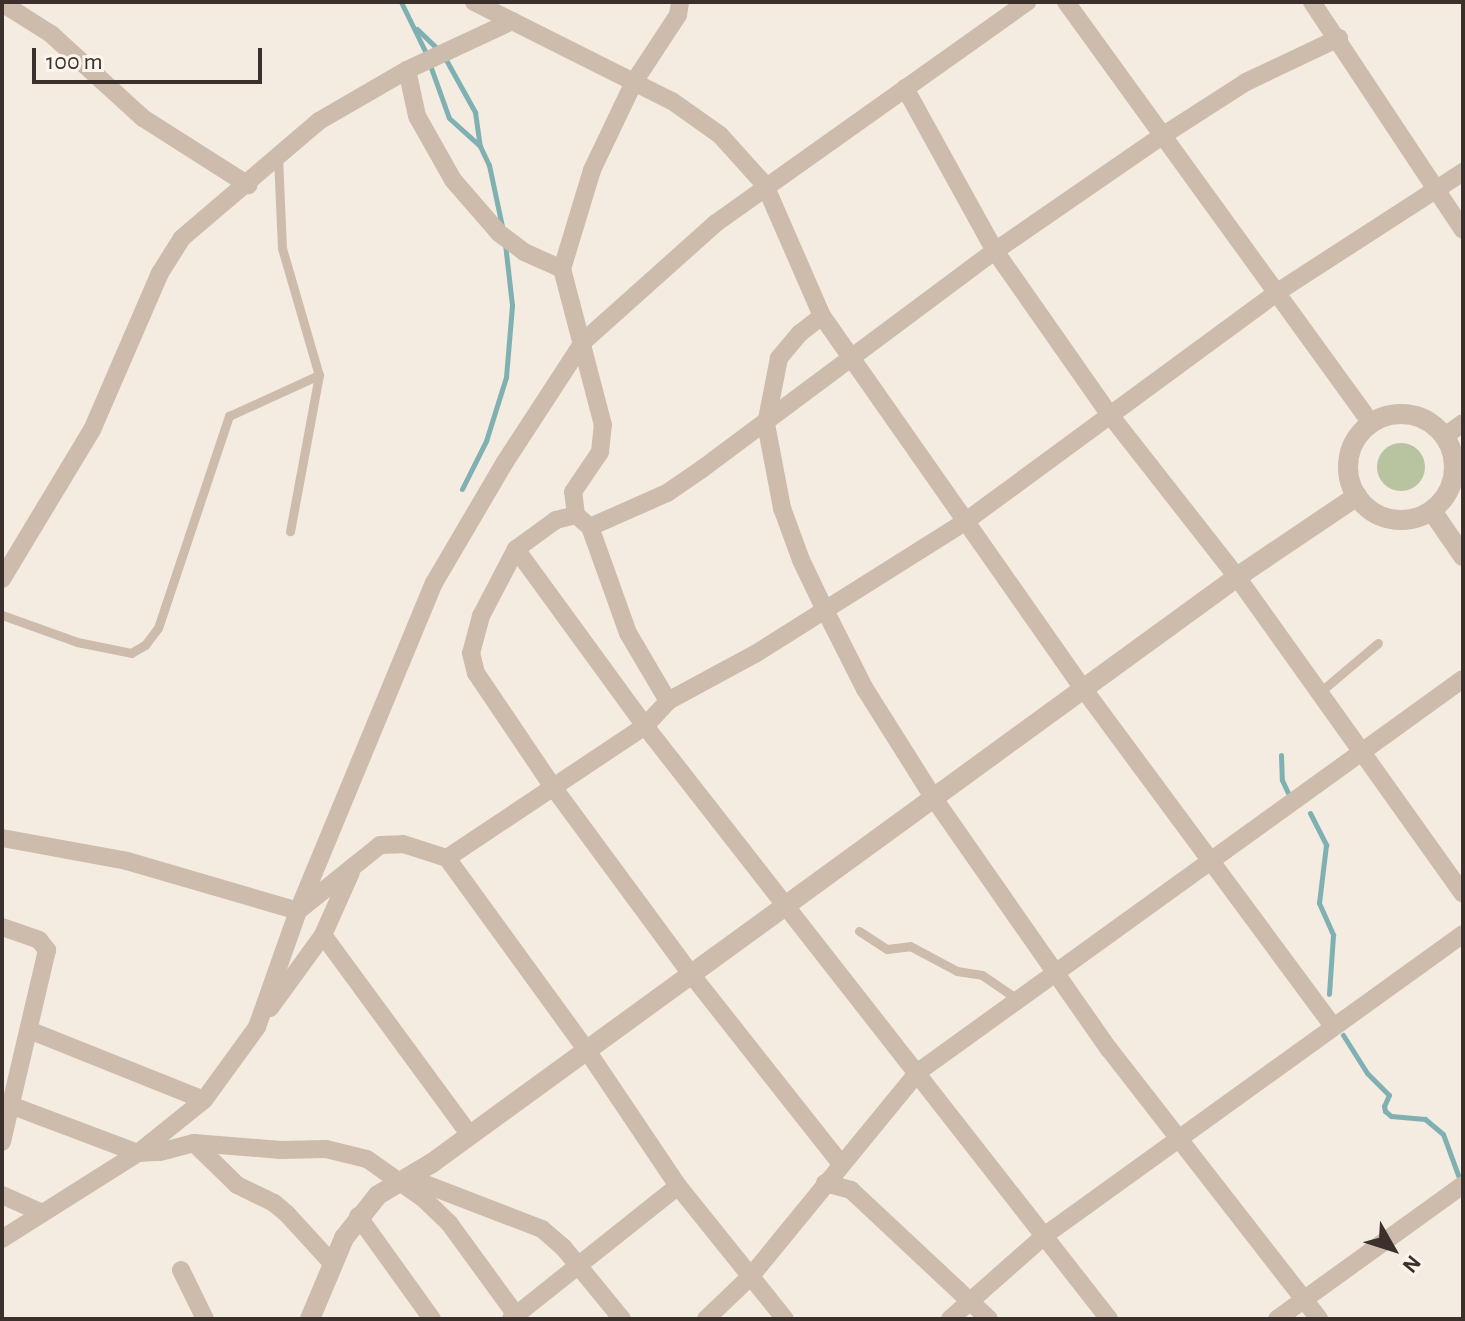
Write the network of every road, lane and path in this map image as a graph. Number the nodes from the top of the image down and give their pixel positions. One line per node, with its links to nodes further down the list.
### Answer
1 (474, 2): 7 (street)
2 (680, 2): 10 (street)
3 (1027, 2): 11 (street)
4 (1066, 2): 12 (street)
5 (2, 3): 15 (street)
6 (1322, 5): 8 (street)
7 (512, 21): 9 (street); 10 (street)
8 (1339, 38): 12 (street); 17 (street)
9 (407, 70): 13 (street); 20 (street)
10 (634, 82): 16 (street); 20 (street)
11 (905, 88): 16 (street); 19 (street)
12 (1162, 136): 19 (street); 21 (street)
13 (278, 157): 15 (street); 25 (lane)
14 (1463, 172): 17 (street)
15 (248, 185): 39 (street)
16 (765, 185): 22 (street); 23 (street)
17 (1438, 190): 18 (street); 21 (street)
18 (1463, 230)
19 (995, 251): 24 (street); 26 (street)
20 (562, 269): 23 (street)
21 (1276, 293): 26 (street); 27 (street)
22 (822, 316): 24 (street); 29 (street)
23 (584, 341): 33 (street); 57 (street)
24 (849, 356): 29 (street); 34 (street)
25 (319, 375): 35 (lane); 41 (lane)
26 (1110, 415): 34 (street); 38 (street)
27 (1371, 423): 30 (street); 31 (street)
28 (1463, 423): 30 (street)
29 (766, 424): 33 (street); 40 (street)
30 (1445, 436): 32 (street)
31 (1357, 496): 32 (street); 38 (street)
32 (1432, 511): 37 (street)
33 (583, 521): 36 (street); 46 (street)
34 (966, 521): 40 (street); 44 (street)
35 (290, 531)
36 (516, 549): 47 (street); 49 (street)
37 (1463, 556)
38 (1237, 577): 44 (street); 45 (street)
39 (2, 579)
40 (824, 608): 46 (street); 50 (street)
41 (2, 615)
42 (1378, 643): 45 (lane)
43 (1463, 679): 48 (street)
44 (1085, 691): 50 (street); 53 (street)
45 (1320, 692): 48 (street)
46 (668, 701): 47 (street)
47 (645, 726): 49 (street); 56 (street)
48 (1363, 752): 53 (street); 55 (street)
49 (553, 787): 52 (street); 63 (street)
50 (935, 800): 56 (street); 62 (street)
51 (2, 838): 57 (street)
52 (447, 858): 54 (street); 68 (street)
53 (1212, 859): 62 (street); 66 (street)
54 (353, 870): 57 (street); 61 (street)
55 (1463, 894)
56 (785, 906): 63 (street); 69 (street)
57 (298, 911): 65 (street)
58 (2, 927): 67 (street)
59 (859, 931): 64 (lane)
60 (1463, 934): 66 (street)
61 (323, 935): 65 (street); 72 (street)
62 (1057, 972): 64 (street); 73 (street)
63 (691, 974): 68 (street); 77 (street)
64 (1020, 1001): 69 (street)
65 (257, 1027): 70 (street)
66 (1334, 1027): 73 (street)
67 (29, 1030): 70 (street); 71 (street)
68 (586, 1049): 72 (street); 81 (street)
69 (918, 1072): 77 (street); 86 (street)
70 (204, 1100): 76 (street)
71 (7, 1104): 74 (street); 76 (street)
72 (469, 1134): 78 (street)
73 (1176, 1138): 86 (street); 92 (street)
74 (2, 1142)
75 (194, 1143): 76 (street); 78 (street); 88 (street)
76 (138, 1153): 84 (street)
77 (840, 1166): 79 (street); 82 (street)
78 (403, 1179): 85 (street); 89 (street); 94 (street)
79 (825, 1183): 82 (street); 91 (street)
80 (1463, 1185): 92 (street)
81 (678, 1186): 89 (street); 91 (street)
82 (851, 1190): 93 (street)
83 (2, 1195): 84 (street)
84 (42, 1213): 87 (street)
85 (358, 1216): 88 (street); 97 (street)
86 (1044, 1236): 93 (street); 103 (street)
87 (2, 1239)
88 (331, 1262): 96 (street)
89 (577, 1264): 94 (street); 98 (street)
90 (181, 1270): 95 (street)
91 (751, 1276): 99 (street); 100 (street)
92 (1304, 1299): 104 (street); 105 (street)
93 (971, 1302): 101 (street); 102 (street)
94 (515, 1318)
95 (205, 1319)
96 (310, 1319)
97 (432, 1319)
98 (622, 1319)
99 (706, 1319)
100 (785, 1319)
101 (950, 1319)
102 (989, 1319)
103 (1109, 1319)
104 (1277, 1319)
105 (1319, 1319)

